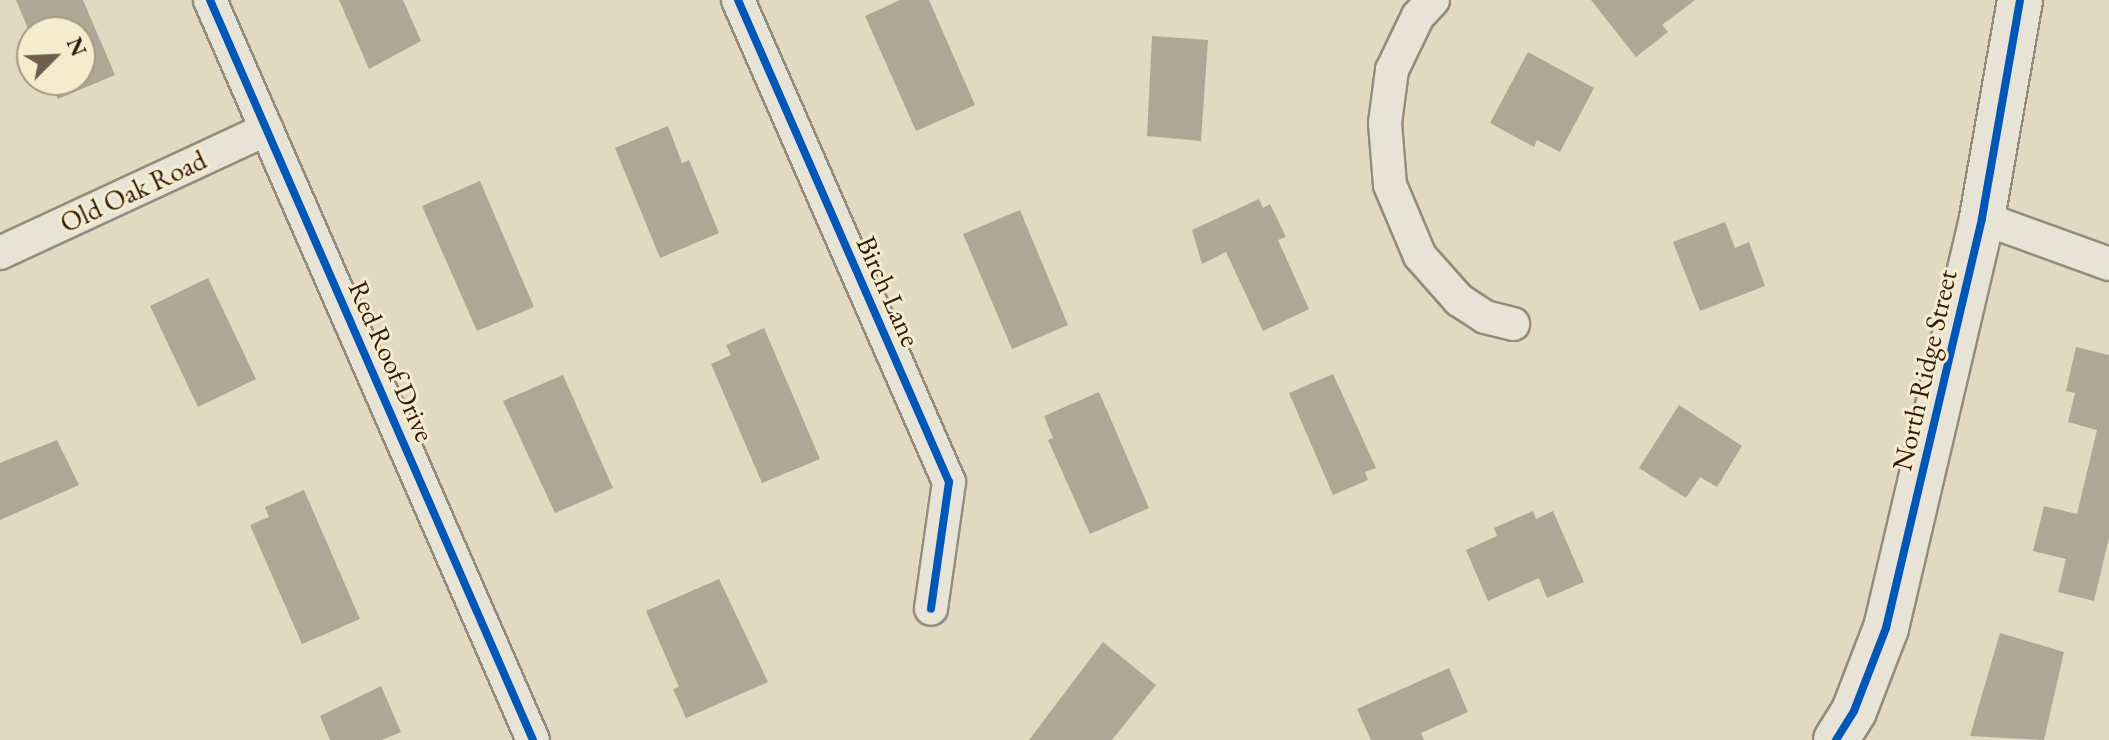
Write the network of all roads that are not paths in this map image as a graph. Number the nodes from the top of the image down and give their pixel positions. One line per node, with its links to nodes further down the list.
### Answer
1 (210, 0): 5 (street, Red Roof Drive)
2 (738, 0): 10 (street, Birch Lane)
3 (1433, 0): 9 (street)
4 (2020, 0): 6 (street, North Ridge Street)
5 (267, 129): 7 (street, Old Oak Road); 11 (street, Red Roof Drive)
6 (1982, 218): 8 (street); 12 (street, North Ridge Street)
7 (0, 253)
8 (2109, 264)
9 (1513, 324)
10 (931, 609)
11 (533, 740)
12 (1836, 740)

